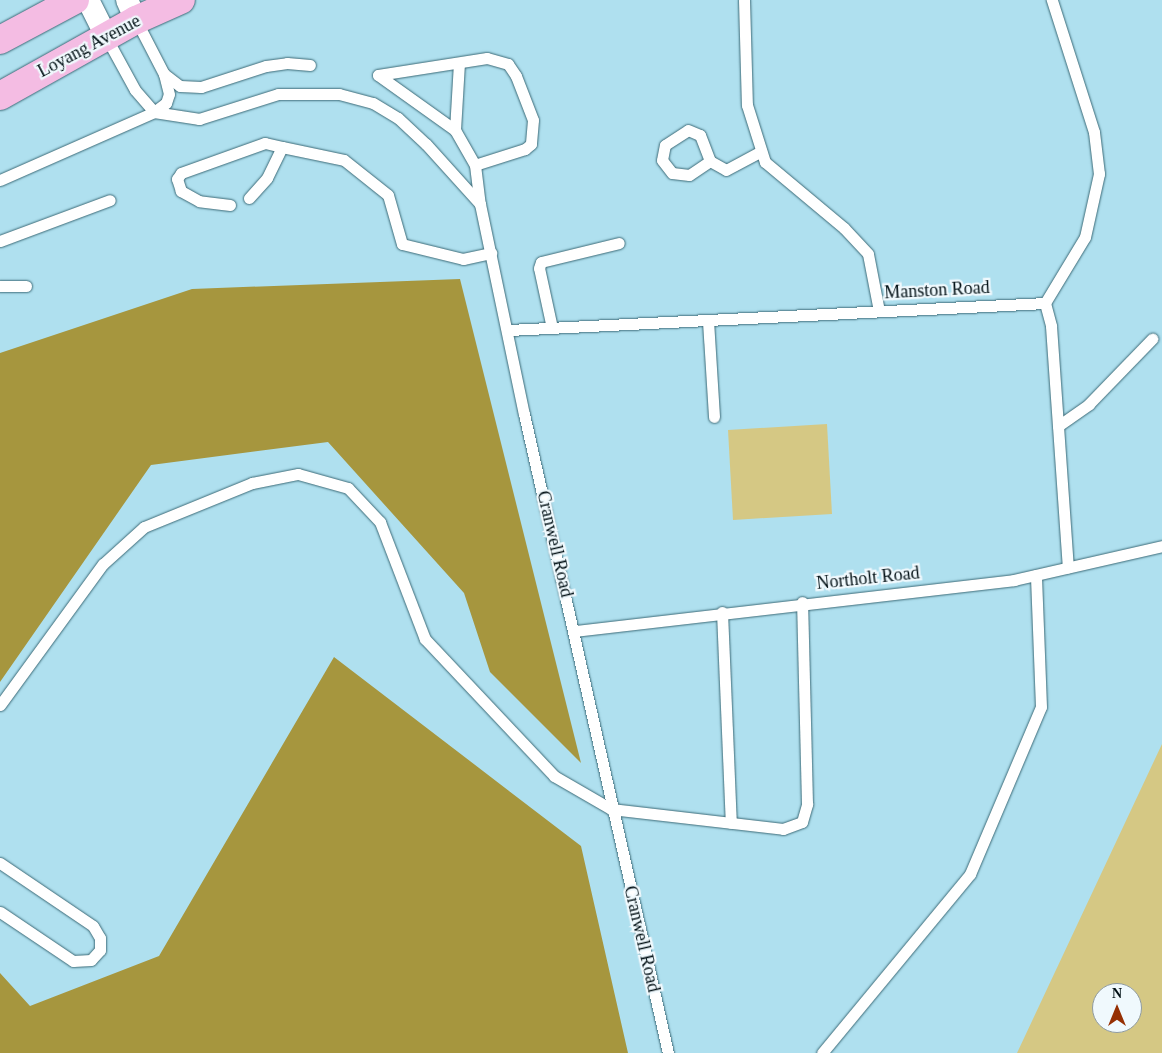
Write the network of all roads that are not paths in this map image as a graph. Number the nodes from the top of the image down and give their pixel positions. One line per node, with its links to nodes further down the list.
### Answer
1 (32, 0): 9 (main road)
2 (75, 0): 9 (main road)
3 (88, 0): 8 (street)
4 (181, 0): 7 (main road, Loyang Avenue)
5 (744, 0): 17 (lane)
6 (1052, 0): 30 (lane)
7 (132, 10): 8 (main road, Loyang Avenue); 12 (lane)
8 (106, 36): 13 (main road, Loyang Avenue); 14 (lane)
9 (0, 39)
10 (459, 63): 15 (lane); 15 (lane, Cranwell Road); 19 (lane)
11 (310, 65): 12 (lane)
12 (164, 74): 14 (lane)
13 (0, 96)
14 (154, 112): 20 (lane); 23 (lane)
15 (455, 130): 19 (lane, Cranwell Road)
16 (282, 147): 21 (lane); 24 (lane); 27 (lane)
17 (761, 151): 18 (lane); 31 (lane)
18 (710, 161): 18 (lane)
19 (475, 165): 23 (lane, Cranwell Road)
20 (0, 180)
21 (249, 198)
22 (110, 200): 25 (lane)
23 (480, 204): 27 (lane, Cranwell Road)
24 (230, 205)
25 (0, 241)
26 (619, 242): 33 (lane)
27 (491, 253): 34 (lane, Cranwell Road)
28 (0, 286): 29 (lane)
29 (26, 286)
30 (1045, 303): 31 (lane, Manston Road); 37 (lane)
31 (879, 311): 32 (lane, Manston Road)
32 (708, 321): 33 (lane, Manston Road); 36 (lane)
33 (552, 328): 34 (lane, Manston Road)
34 (509, 330): 43 (lane, Cranwell Road)
35 (1152, 339): 37 (lane)
36 (714, 417)
37 (1058, 426): 39 (lane)
38 (1162, 546): 39 (lane, Northolt Road)
39 (1068, 567): 40 (lane, Northolt Road)
40 (1036, 575): 41 (lane, Northolt Road); 50 (lane)
41 (802, 602): 42 (lane, Northolt Road); 46 (lane)
42 (722, 612): 43 (lane, Northolt Road); 46 (lane)
43 (575, 631): 45 (lane, Cranwell Road)
44 (0, 705): 45 (lane)
45 (612, 809): 46 (lane); 49 (lane, Cranwell Road)
46 (731, 823)
47 (0, 863): 48 (lane)
48 (0, 912)
49 (668, 1053)
50 (822, 1053)

